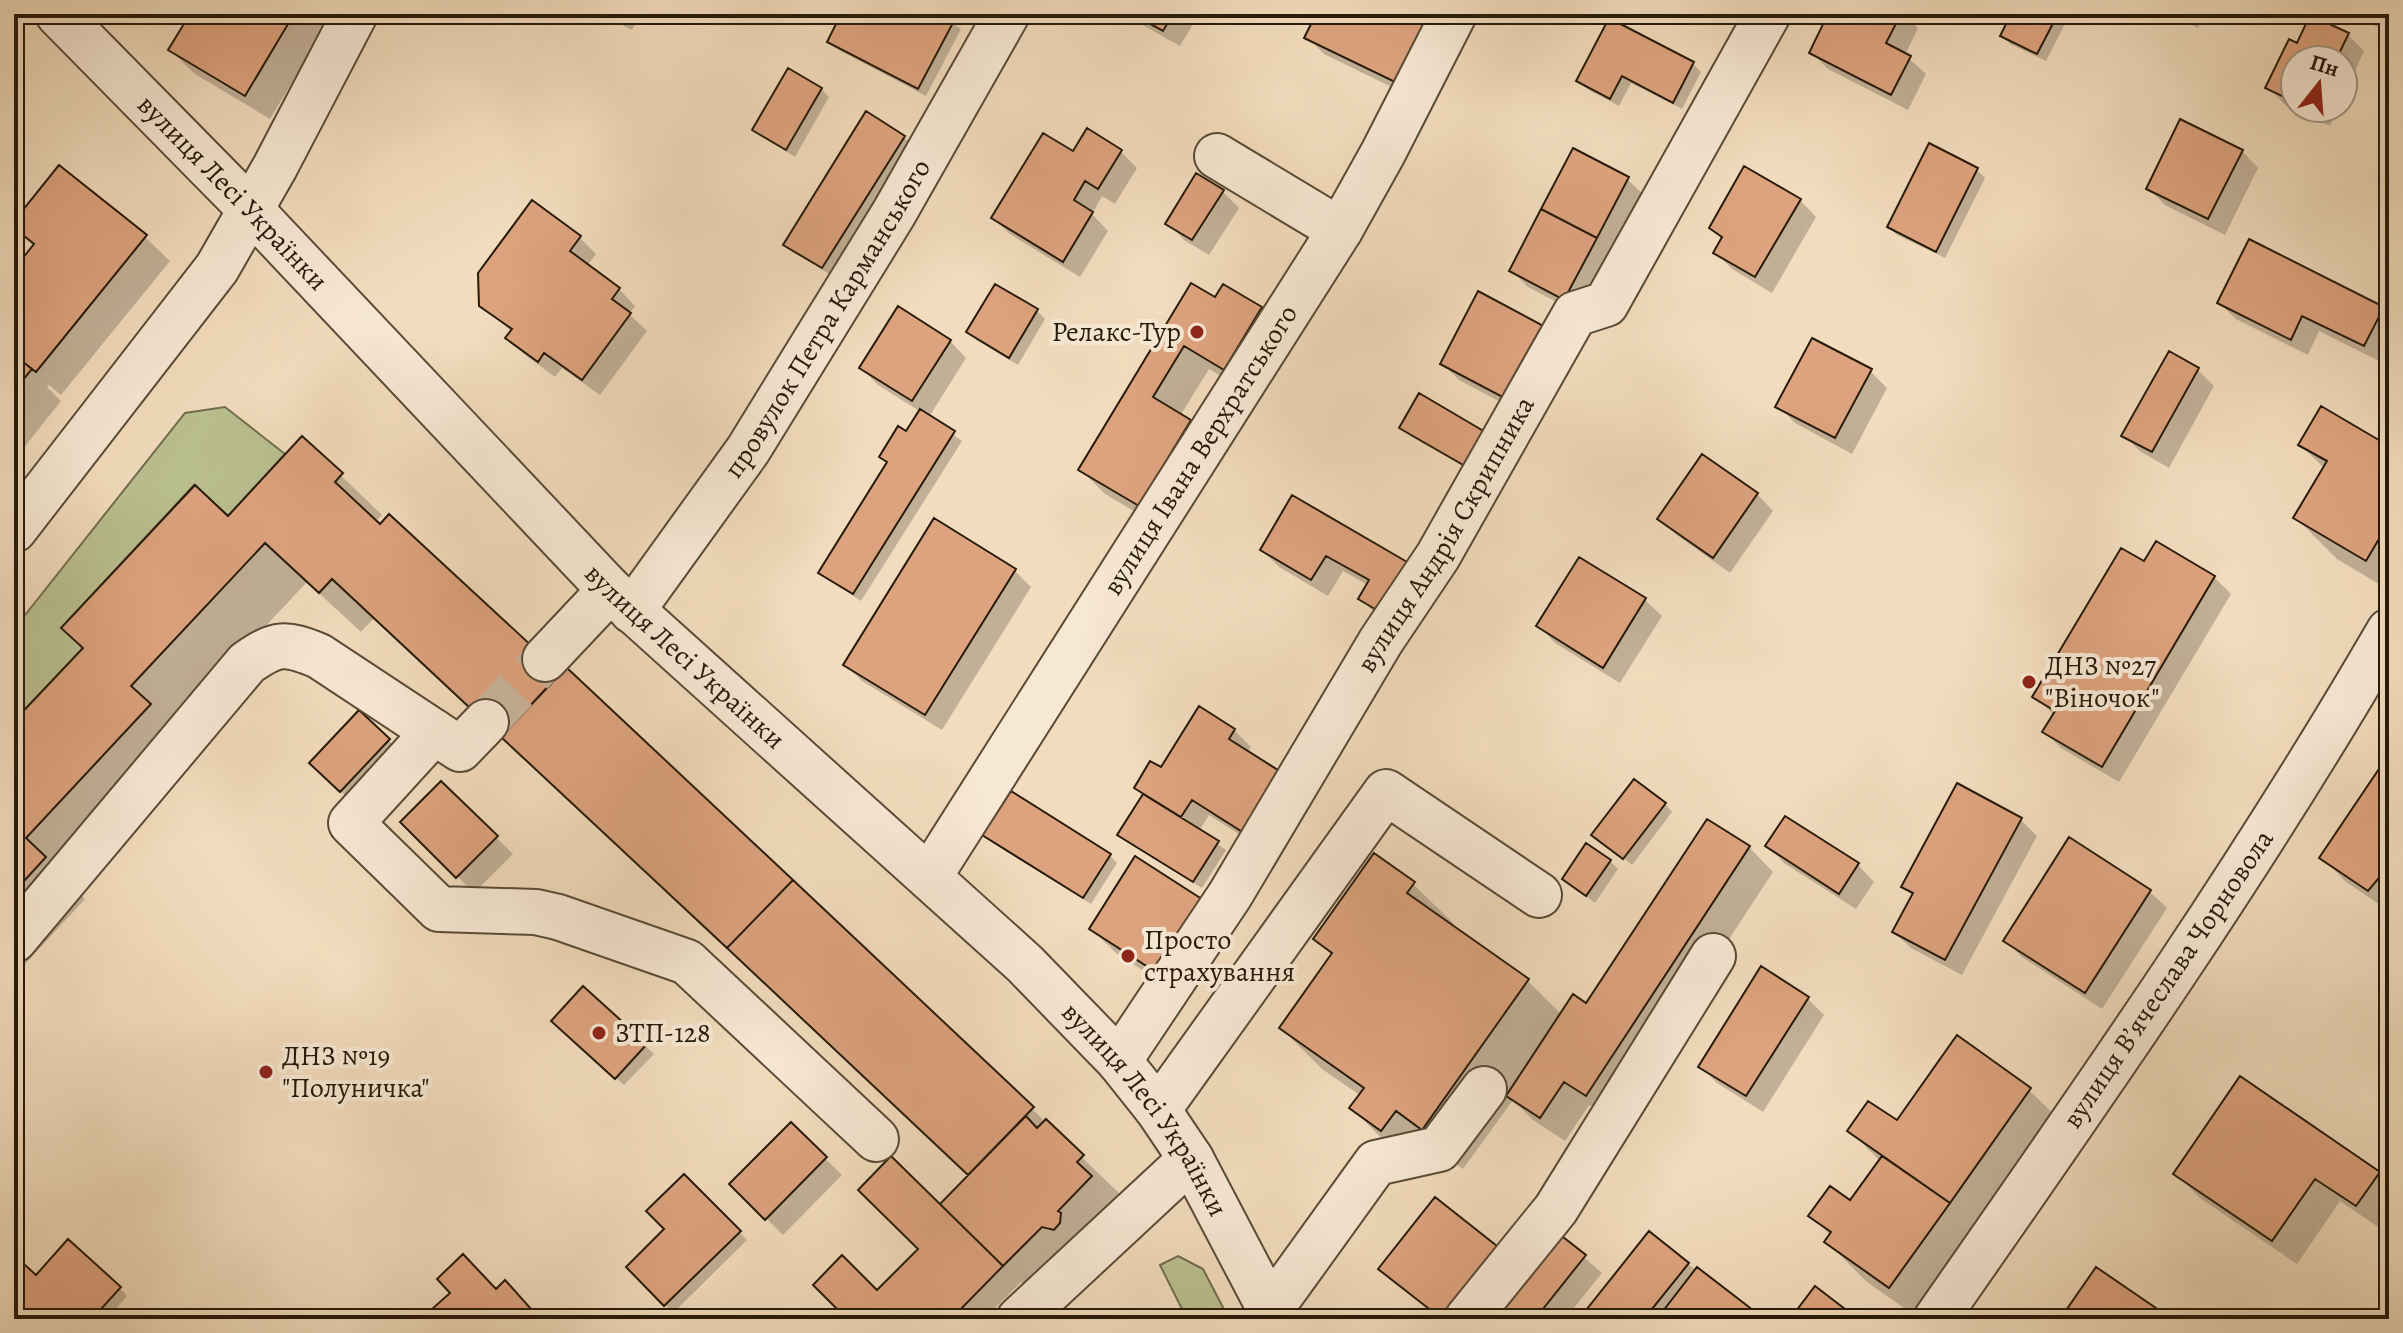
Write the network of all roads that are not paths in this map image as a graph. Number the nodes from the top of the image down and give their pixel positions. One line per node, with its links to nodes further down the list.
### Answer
1 (58, 14): 7 (street, вулиця Лесі Українки)
2 (355, 14): 7 (street)
3 (1007, 14): 10 (street, провулок Петра Карманського)
4 (1454, 14): 8 (street, вулиця Івана Верхратського)
5 (1768, 14): 19 (street, вулиця Андрія Скрипника)
6 (1217, 156): 8 (street)
7 (251, 210): 9 (street); 10 (street, вулиця Лесі Українки)
8 (1340, 230): 15 (street, вулиця Івана Верхратського)
9 (14, 530)
10 (621, 601): 12 (street, провулок Петра Карманського); 15 (street, вулиця Лесі Українки)
11 (2389, 631): 27 (street, вулиця Вʼячеслава Чорновола)
12 (545, 659)
13 (486, 722): 14 (street)
14 (434, 732): 17 (street); 22 (street)
15 (929, 877): 19 (street, вулиця Лесі Українки)
16 (1539, 895): 21 (street)
17 (14, 940)
18 (1713, 956): 26 (street)
19 (1119, 1061): 21 (street, вулиця Лесі Українки)
20 (1484, 1089): 24 (street)
21 (1158, 1110): 23 (street, вулиця Лесі Українки)
22 (876, 1139)
23 (1191, 1159): 24 (street, вулиця Лесі Українки); 25 (street)
24 (1272, 1315)
25 (1019, 1319)
26 (1467, 1319)
27 (1936, 1319)

